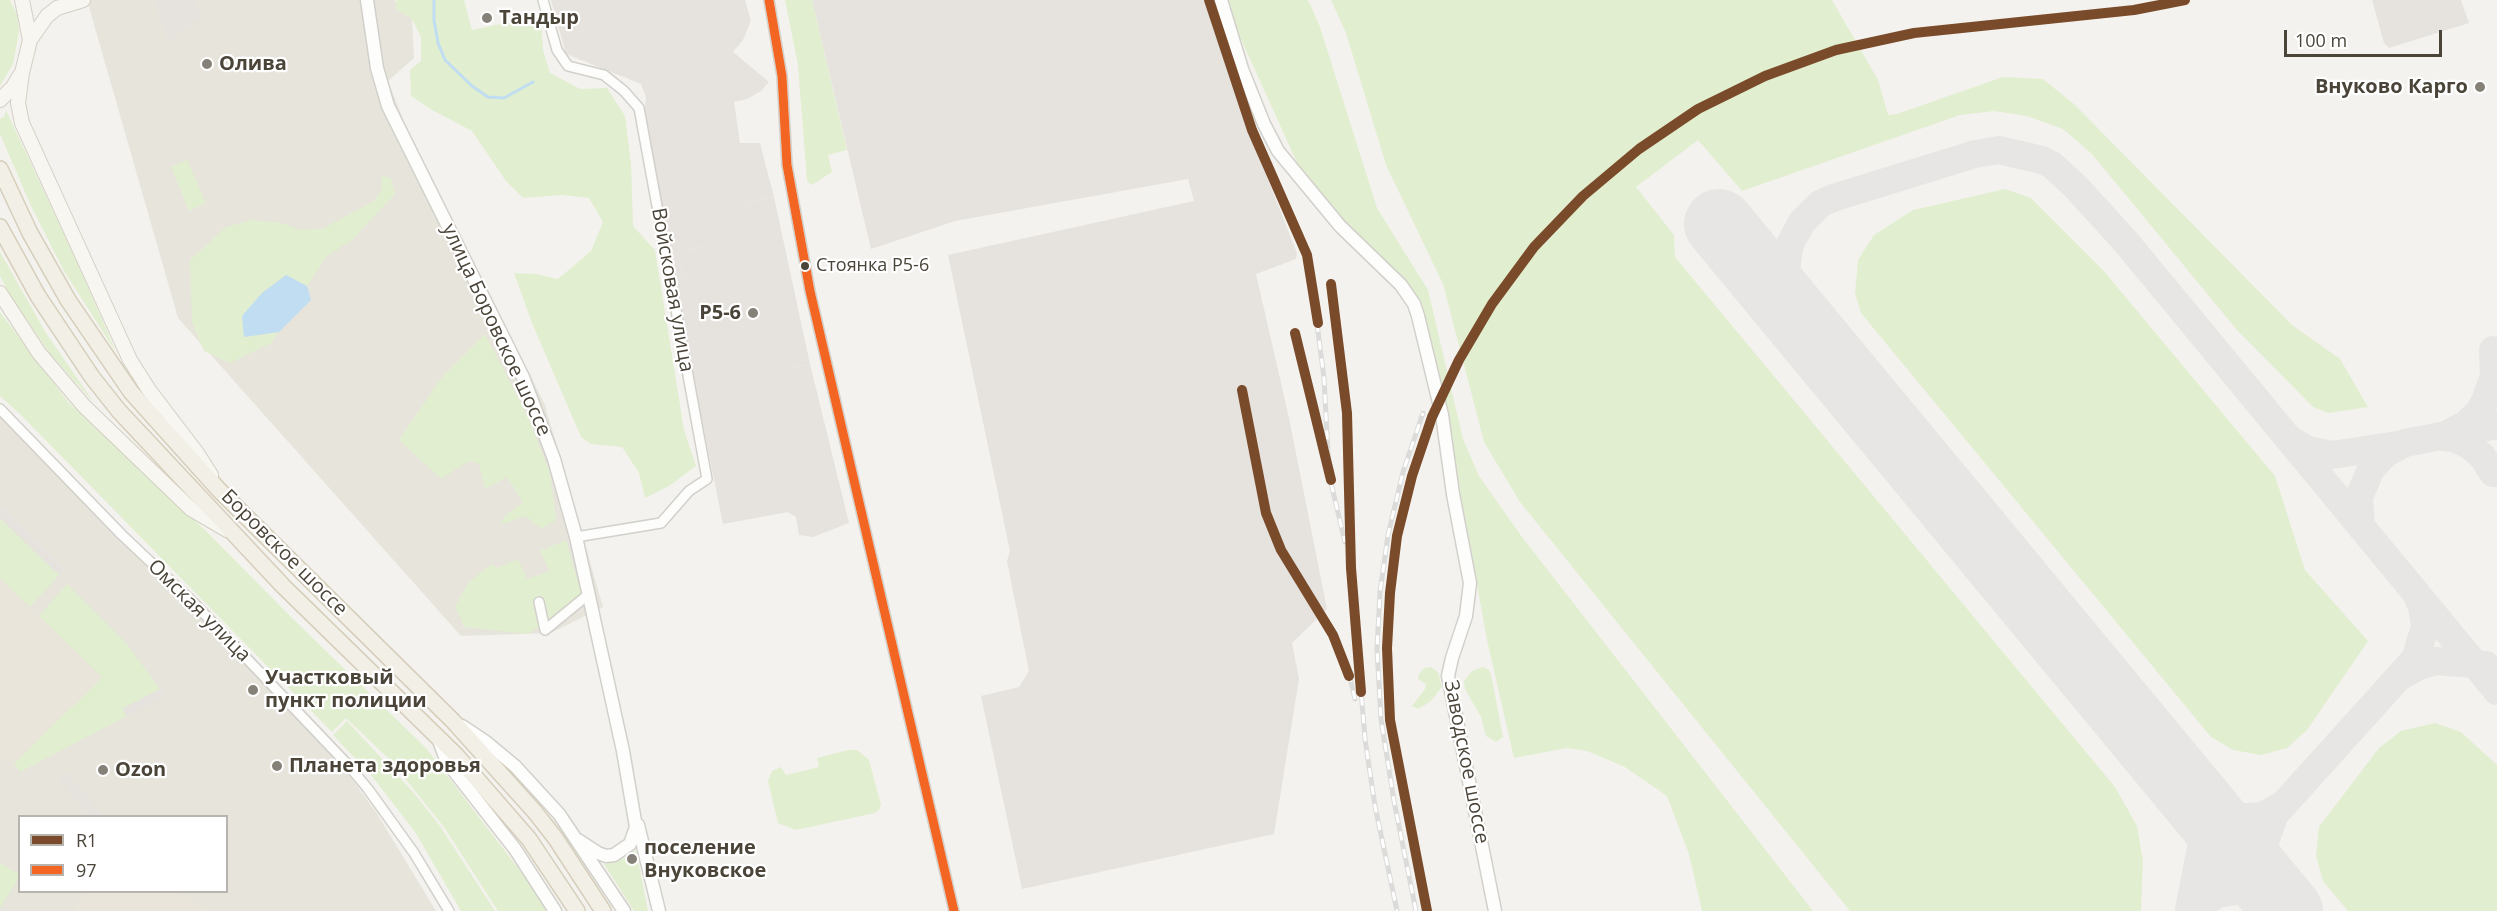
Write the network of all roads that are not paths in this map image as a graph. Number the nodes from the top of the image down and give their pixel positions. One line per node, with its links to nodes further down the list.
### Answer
1 (22, 0): 7 (main road)
2 (83, 0): 7 (main road)
3 (367, 0): 16 (street, улица Боровское шоссе)
4 (543, 0): 16 (street, Войсковая улица)
5 (768, 0): 29 (street)
6 (1221, 0): 30 (street, Заводское шоссе)
7 (30, 40): 8 (main road)
8 (22, 73): 9 (main road); 14 (main road)
9 (0, 100)
10 (0, 169): 14 (main road, Боровское шоссе)
11 (0, 227): 15 (main road, Боровское шоссе)
12 (0, 293): 15 (main road)
13 (0, 409): 23 (street, Омская улица)
14 (219, 490): 19 (main road, Боровское шоссе)
15 (231, 532): 20 (main road, Боровское шоссе)
16 (576, 537): 17 (street, улица Боровское шоссе)
17 (589, 594): 18 (street); 21 (street, улица Боровское шоссе)
18 (539, 602)
19 (453, 721): 22 (street); 26 (main road, Боровское шоссе)
20 (438, 736): 24 (street); 25 (main road, Боровское шоссе)
21 (634, 808): 22 (street); 28 (street)
22 (578, 840): 27 (street)
23 (449, 911)
24 (555, 911)
25 (577, 911)
26 (603, 911)
27 (624, 911)
28 (659, 911)
29 (954, 911)
30 (1495, 911)

